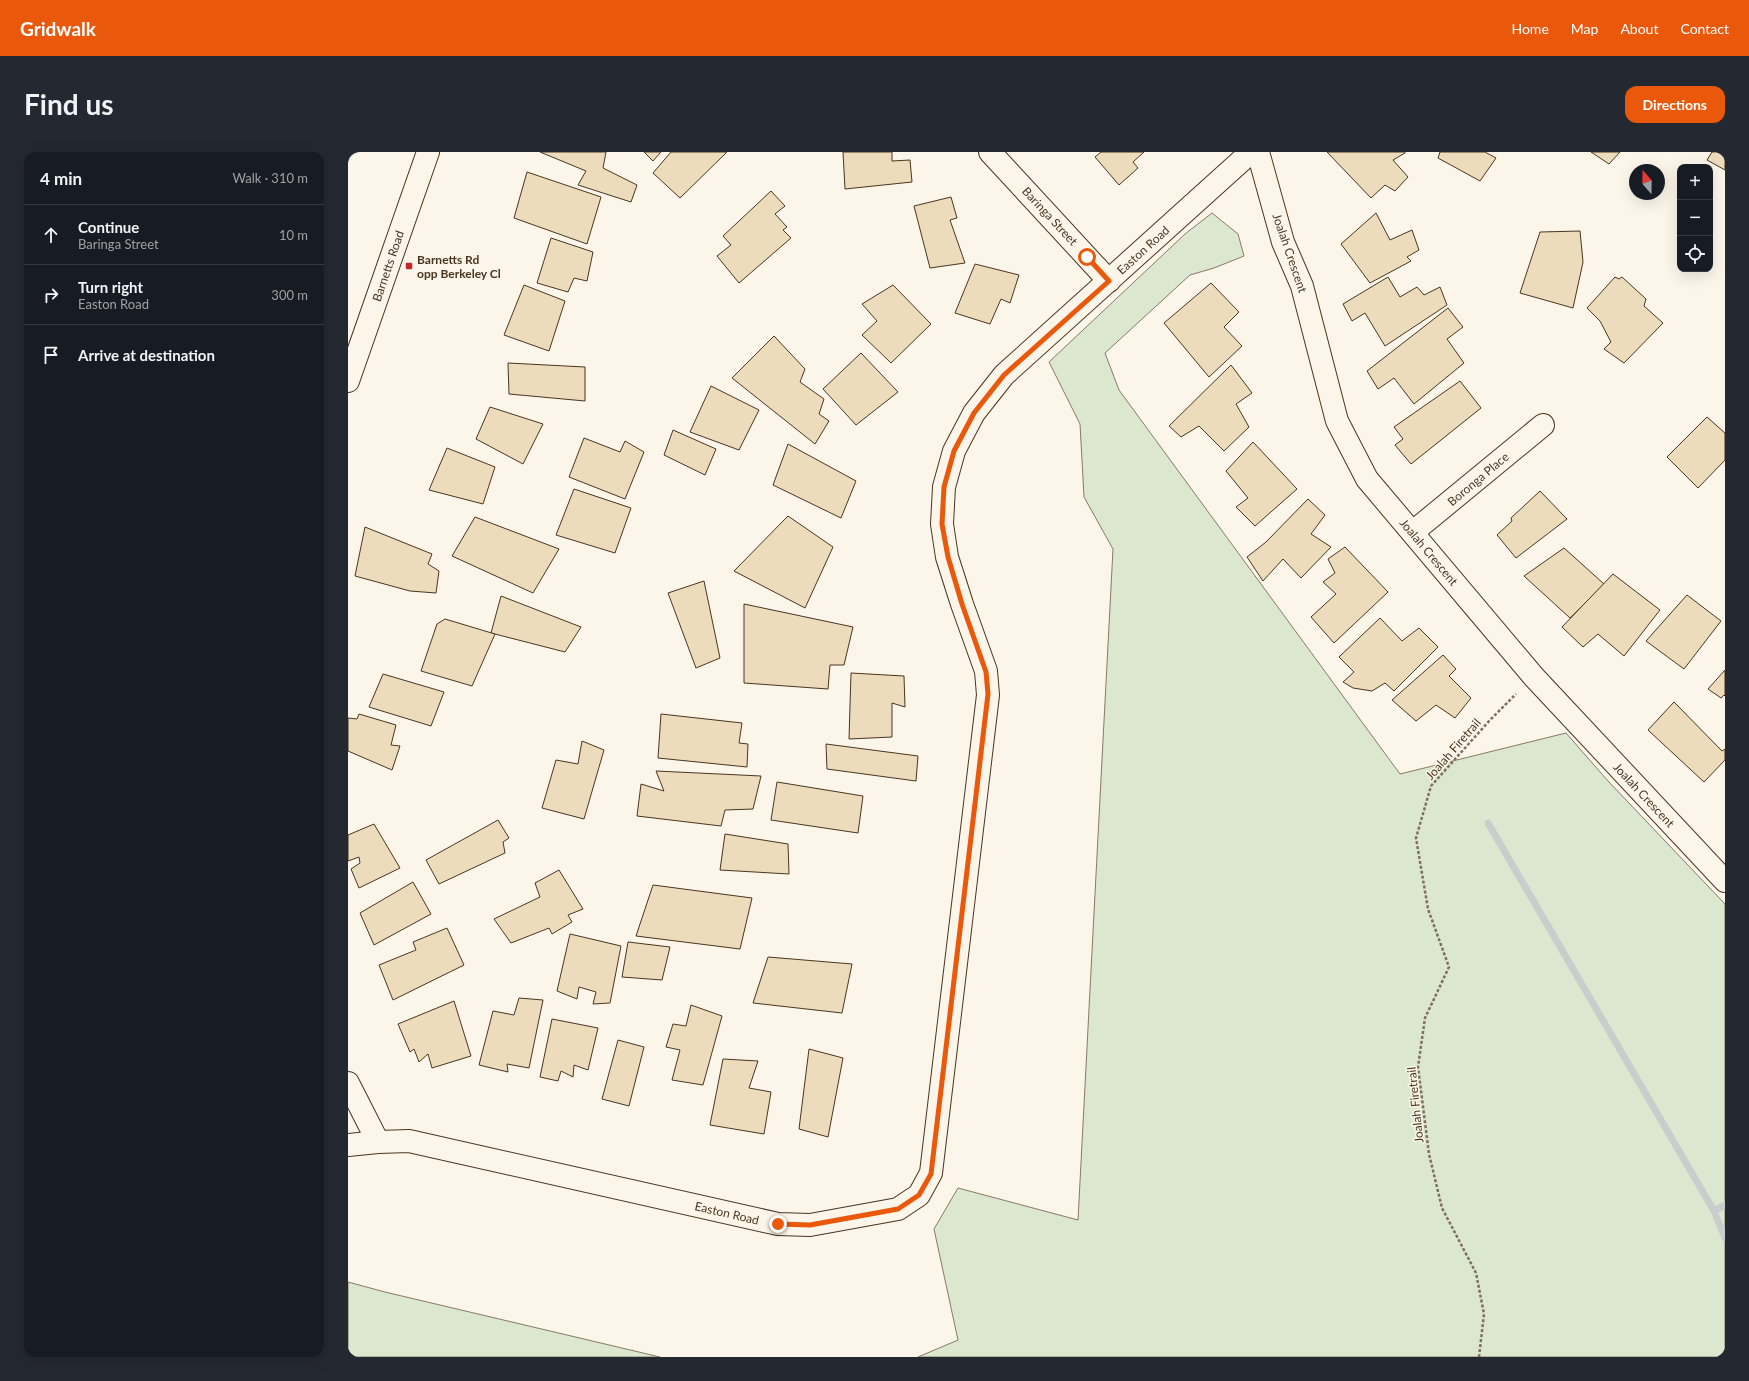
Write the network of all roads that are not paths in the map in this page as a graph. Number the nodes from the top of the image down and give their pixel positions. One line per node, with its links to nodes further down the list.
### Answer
1 (428, 152): 6 (street, Barnetts Road)
2 (990, 152): 5 (street, Baringa Street)
3 (1251, 152): 5 (street, Easton Road)
4 (1258, 152): 9 (street, Joalah Crescent)
5 (1109, 281): 12 (street, Easton Road)
6 (357, 332): 7 (street, Barnetts Road)
7 (348, 381)
8 (1543, 425): 9 (street, Boronga Place)
9 (1413, 532): 10 (street, Joalah Crescent)
10 (1721, 867)
11 (348, 1083): 12 (street)
12 (378, 1142): 13 (street, Easton Road)
13 (348, 1145)

